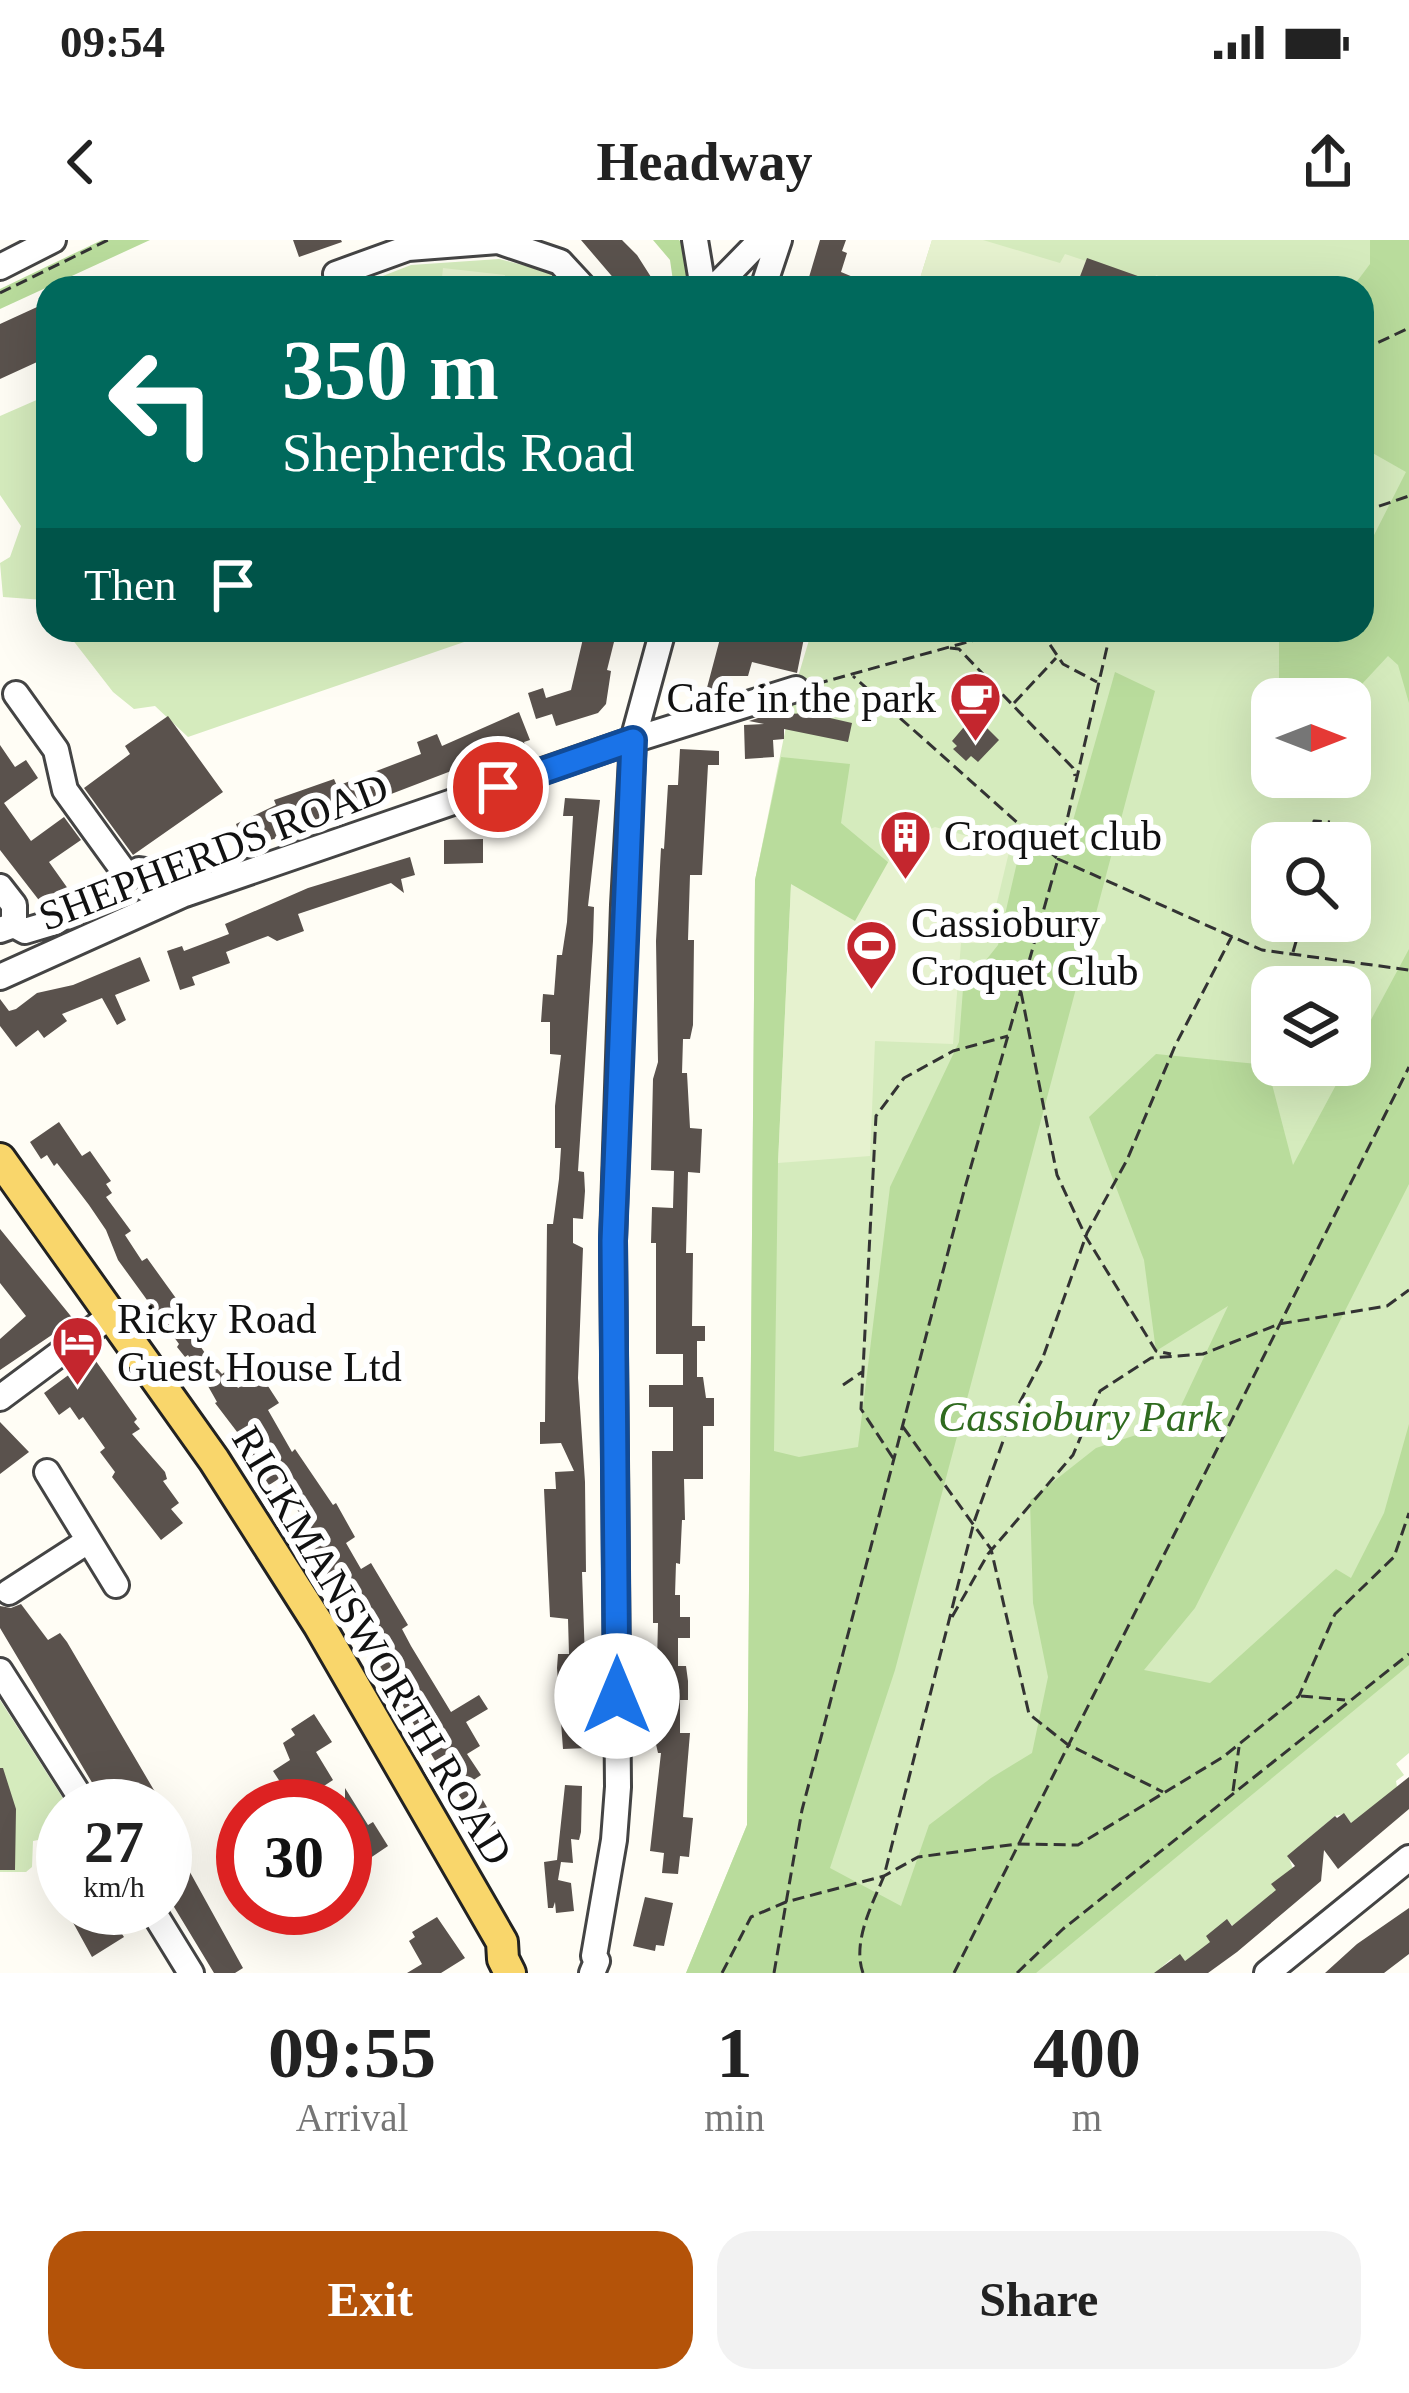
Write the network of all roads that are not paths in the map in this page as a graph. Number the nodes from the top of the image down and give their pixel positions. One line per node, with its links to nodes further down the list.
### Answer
1 (695, 240): 8 (street)
2 (761, 240): 9 (street)
3 (779, 240): 10 (street)
4 (47, 242): 5 (street)
5 (0, 267)
6 (336, 274): 7 (street)
7 (573, 276)
8 (701, 276)
9 (726, 276)
10 (767, 276)
11 (660, 642): 14 (street)
12 (796, 689): 14 (street, SHEPHERDS ROAD)
13 (16, 694): 15 (street)
14 (633, 740): 17 (street, SHEPHERDS ROAD); 32 (street)
15 (128, 877): 17 (street); 18 (street)
16 (0, 886): 18 (street)
17 (182, 895): 19 (street, SHEPHERDS ROAD)
18 (7, 927)
19 (0, 977)
20 (0, 1159): 21 (main road, RICKMANSWORTH ROAD)
21 (112, 1314): 22 (street); 31 (main road, RICKMANSWORTH ROAD)
22 (0, 1398)
23 (47, 1472): 24 (street)
24 (88, 1541): 25 (street); 26 (street)
25 (116, 1585)
26 (9, 1592)
27 (0, 1671): 28 (street)
28 (69, 1779)
29 (1409, 1858): 36 (street)
30 (168, 1935): 33 (street)
31 (502, 1942): 34 (main road, RICKMANSWORTH ROAD); 35 (main road, RICKMANSWORTH ROAD)
32 (587, 1968)
33 (191, 1973)
34 (510, 1973)
35 (529, 1973)
36 (1267, 1973)

